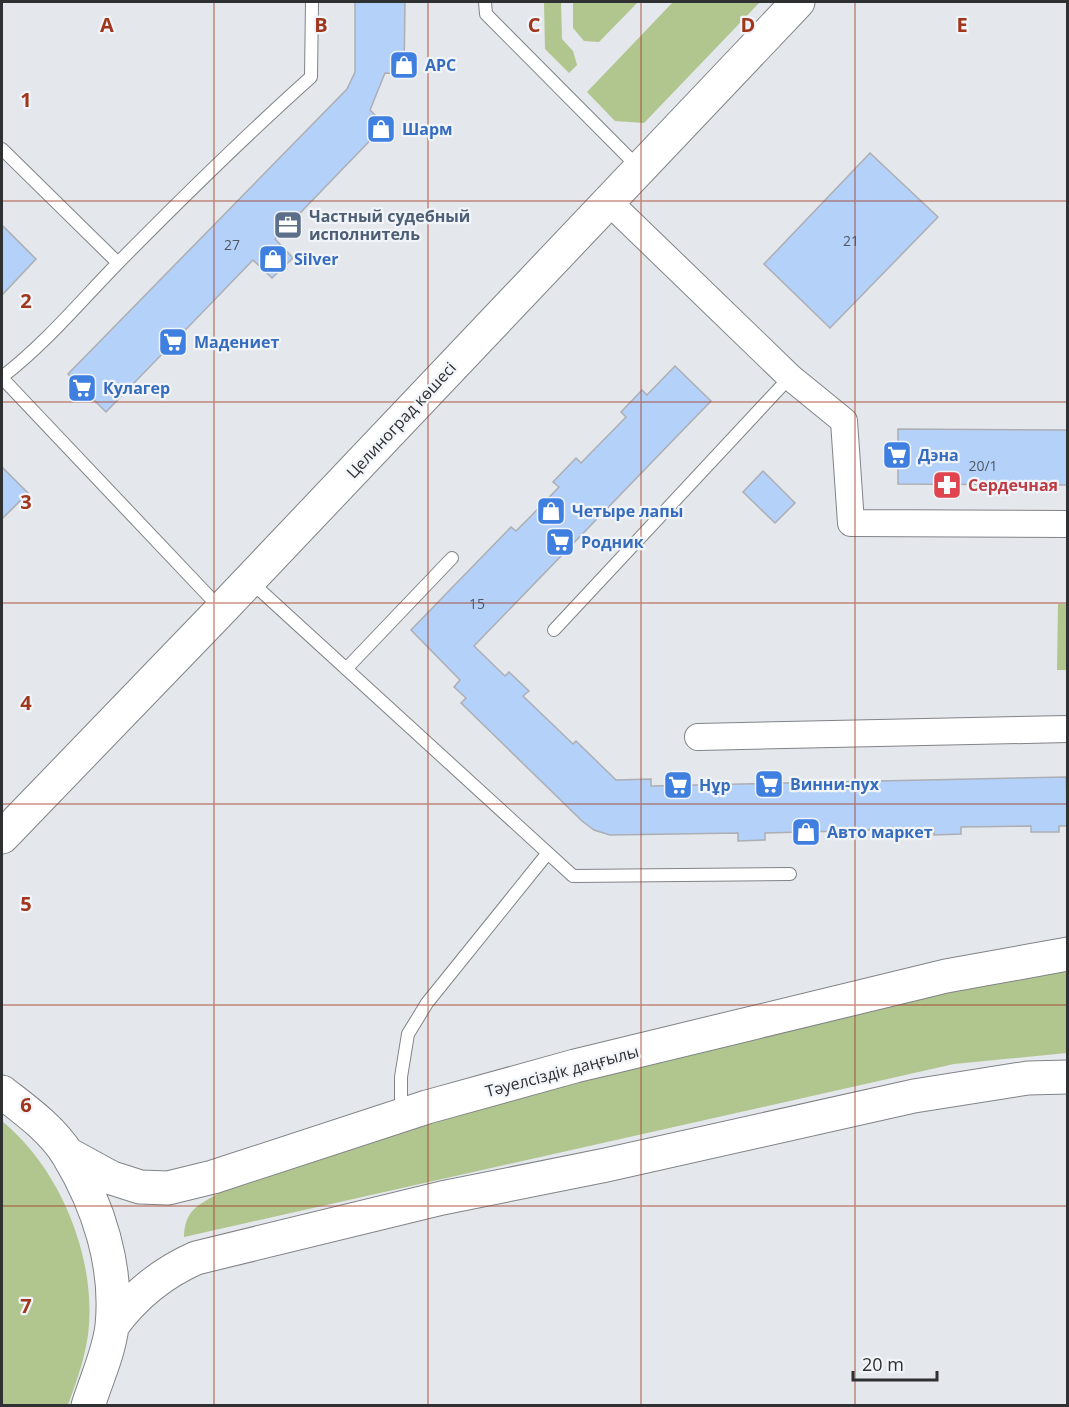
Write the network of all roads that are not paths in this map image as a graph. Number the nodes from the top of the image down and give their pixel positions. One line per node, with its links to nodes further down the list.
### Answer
1 (312, 2): 7 (lane)
2 (485, 2): 5 (lane)
3 (798, 2): 5 (street, Целиноград көшесі)
4 (2, 149): 7 (lane)
5 (639, 168): 6 (street, Целиноград көшесі)
6 (608, 201): 8 (street); 12 (street, Целиноград көшесі)
7 (118, 263): 9 (lane)
8 (790, 376): 10 (street); 14 (lane)
9 (2, 378): 13 (lane)
10 (1068, 524)
11 (452, 558): 15 (lane)
12 (249, 580): 13 (street, Целиноград көшесі); 15 (lane)
13 (222, 609): 18 (street, Целиноград көшесі)
14 (554, 630)
15 (346, 669): 19 (lane)
16 (1068, 729): 17 (street)
17 (698, 737)
18 (2, 837)
19 (547, 854): 20 (lane); 24 (lane)
20 (790, 874)
21 (1068, 954): 24 (street, Тәуелсіздік даңғылы)
22 (1068, 1077): 26 (street)
23 (2, 1092): 25 (street)
24 (401, 1115): 25 (street, Тәуелсіздік даңғылы)
25 (68, 1154): 26 (street)
26 (112, 1326): 27 (street)
27 (88, 1406)

